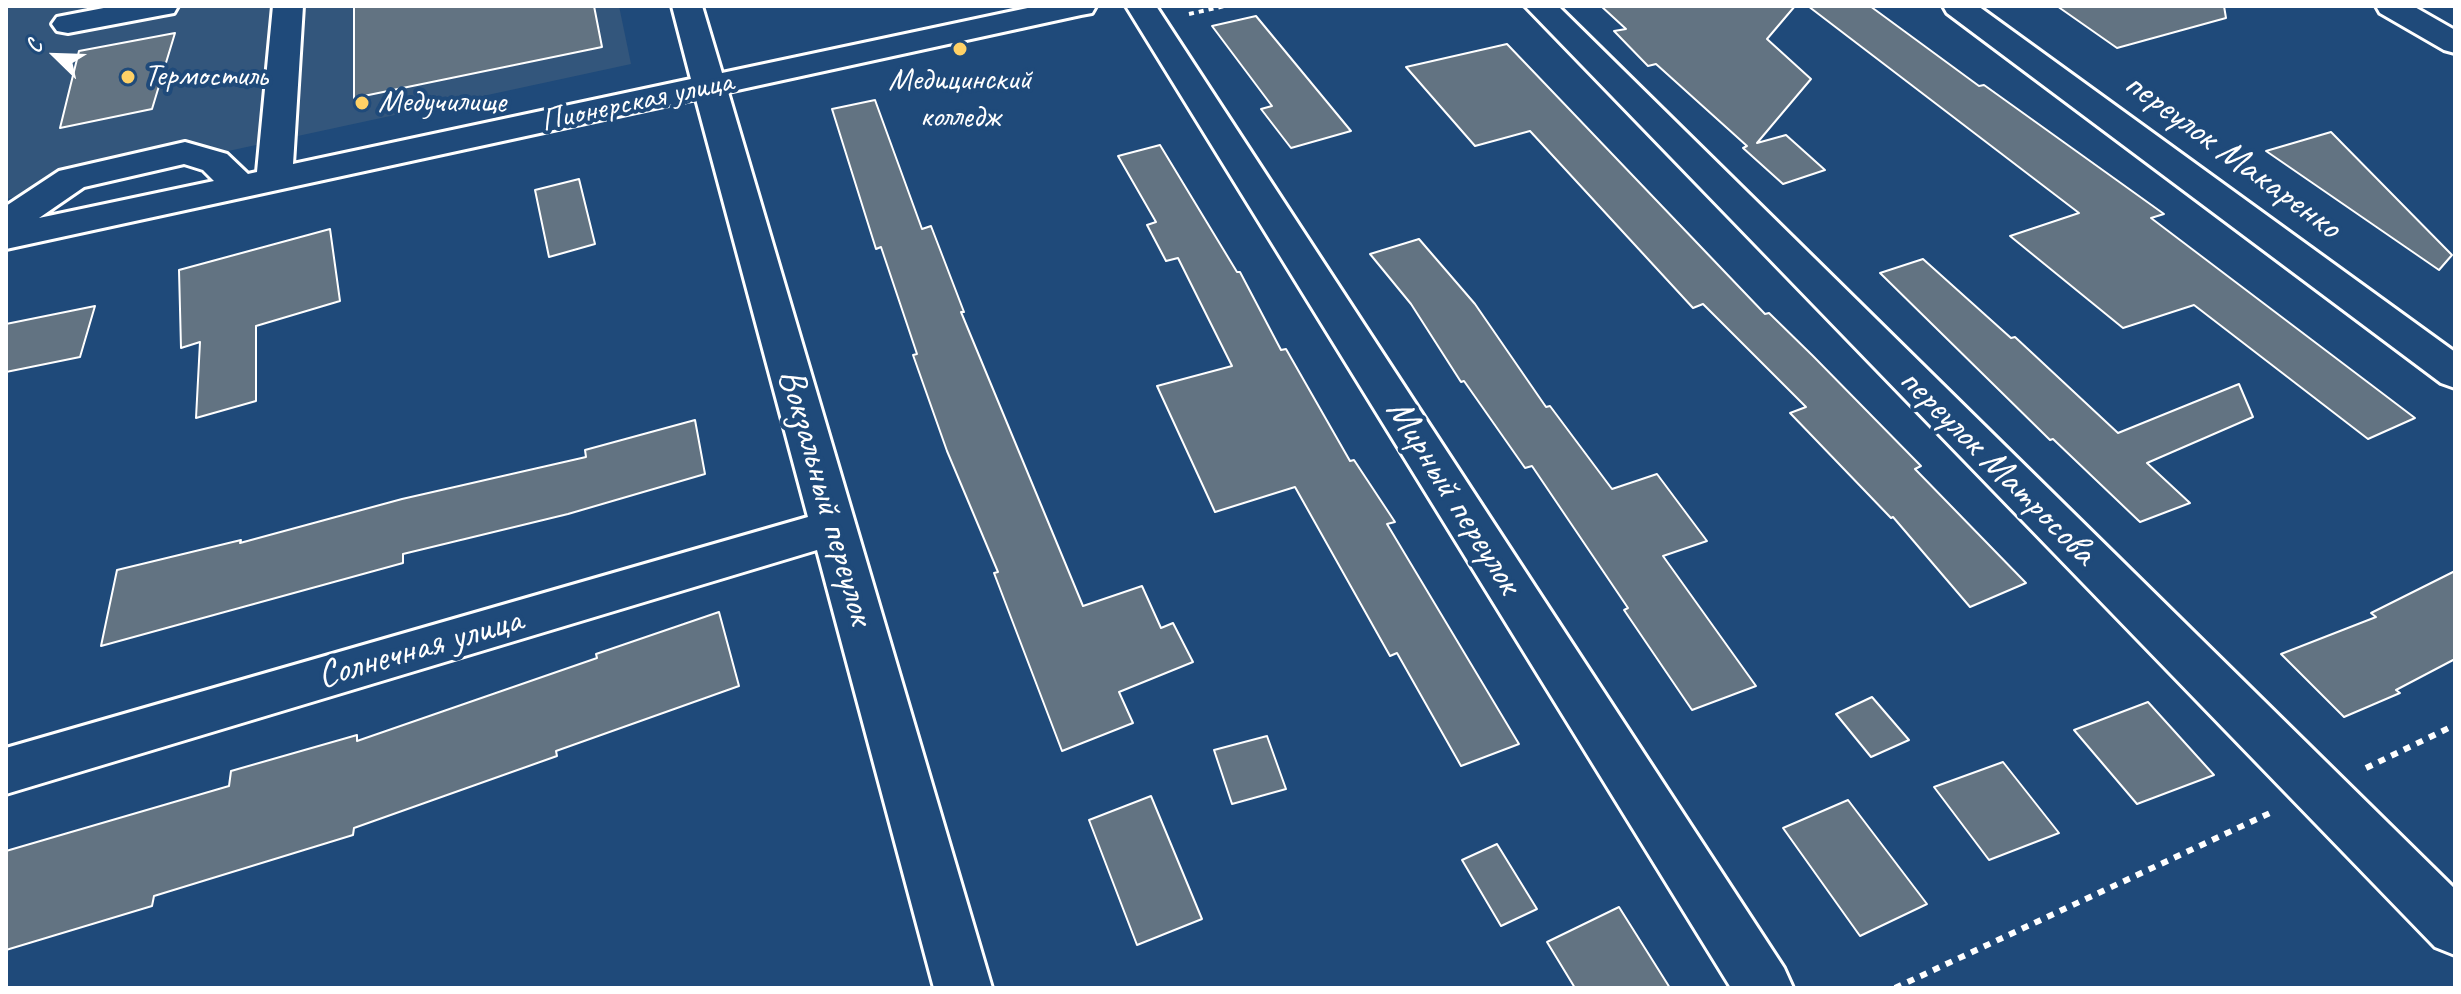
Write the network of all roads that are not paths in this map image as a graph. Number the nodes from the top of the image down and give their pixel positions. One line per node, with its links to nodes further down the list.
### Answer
1 (163, 6): 9 (street)
2 (288, 6): 12 (street)
3 (687, 6): 11 (street, Вокзальный переулок)
4 (1081, 6): 11 (street, Пионерская улица)
5 (1141, 6): 20 (street, Мирный переулок)
6 (1540, 6): 18 (street, переулок Матросова)
7 (1958, 6): 15 (street, переулок Макаренко)
8 (2391, 6): 10 (street)
9 (68, 24)
10 (2455, 43)
11 (710, 86): 12 (street, Пионерская улица); 16 (street, Вокзальный переулок)
12 (258, 183): 13 (street); 14 (street, Пионерская улица)
13 (6, 223)
14 (6, 237)
15 (2455, 373)
16 (834, 527): 17 (street, Солнечная улица); 19 (street, Вокзальный переулок)
17 (6, 771)
18 (2455, 928)
19 (963, 988)
20 (1764, 988)

